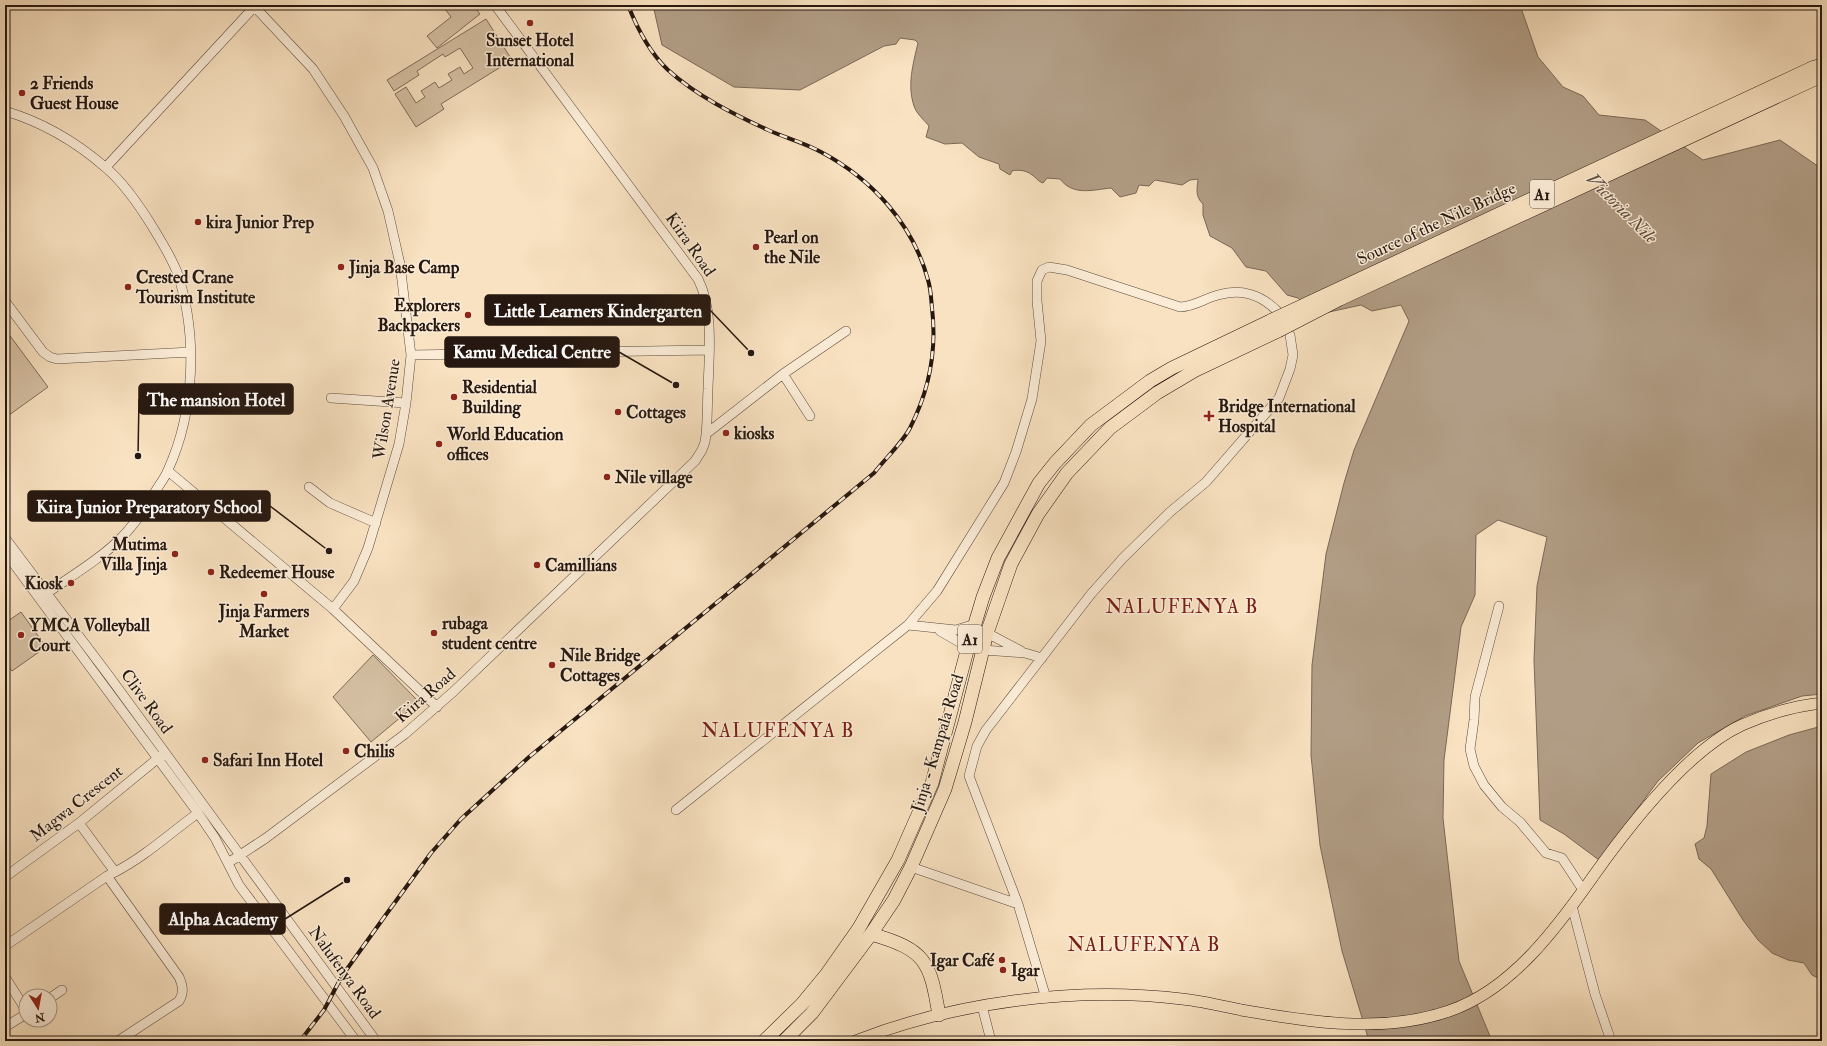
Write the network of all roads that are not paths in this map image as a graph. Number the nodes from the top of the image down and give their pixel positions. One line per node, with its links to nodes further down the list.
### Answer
1 (255, 5): 5 (street); 11 (street, Wilson Avenue)
2 (495, 5): 9 (street, Kiira Road)
3 (1818, 72): 7 (highway, Source of the Nile Bridge / A1, bridge)
4 (5, 111): 5 (street)
5 (106, 167): 10 (street)
6 (5, 301): 10 (street)
7 (1279, 325): 25 (highway, Jinja - Kampala Road / A1); 26 (street); 28 (highway, Jinja - Kampala Road / A1); 32 (street)
8 (846, 331): 12 (street)
9 (709, 350): 11 (street); 16 (street, Kiira Road)
10 (190, 352): 17 (street)
11 (411, 355): 14 (street, Wilson Avenue)
12 (783, 374): 15 (street); 16 (street)
13 (331, 398): 14 (street)
14 (406, 403): 19 (street, Wilson Avenue)
15 (810, 416)
16 (706, 434): 34 (street, Kiira Road)
17 (168, 471): 22 (street); 24 (street)
18 (310, 487): 19 (street)
19 (376, 523): 24 (street, Wilson Avenue)
20 (5, 538): 22 (street, Clive Road)
21 (5, 552): 36 (street, Clive Road)
22 (47, 593): 35 (street, Clive Road)
23 (1499, 606): 47 (street)
24 (333, 609): 34 (street)
25 (975, 624): 27 (street); 29 (highway, Jinja - Kampala Road / A1)
26 (908, 625): 27 (street); 37 (street)
27 (933, 628): 29 (street)
28 (987, 633): 30 (highway, Jinja - Kampala Road / A1); 31 (street)
29 (968, 647): 64 (highway, Jinja - Kampala Road / A1)
30 (983, 650): 31 (street); 44 (highway, Jinja - Kampala Road / A1)
31 (1025, 653): 32 (street)
32 (1042, 658): 48 (street)
33 (1822, 703): 47 (main road)
34 (437, 707): 42 (street, Kiira Road)
35 (165, 753): 36 (street, Magwa Crescent); 40 (street, Clive Road)
36 (157, 759): 38 (street, Clive Road); 39 (street, Magwa Crescent)
37 (676, 810)
38 (198, 813): 41 (street, Clive Road); 45 (street)
39 (79, 823): 45 (street); 46 (street, Magwa Crescent)
40 (219, 826): 42 (street, Nalufenya Road)
41 (215, 838): 43 (street, Nalufenya Road)
42 (240, 855): 43 (street, Kiira Road); 63 (street, Nalufenya Road)
43 (228, 863): 62 (street, Nalufenya Road)
44 (911, 867): 48 (street); 50 (highway, Jinja - Kampala Road / A1)
45 (111, 874): 51 (street); 61 (street)
46 (5, 877)
47 (1583, 890): 49 (main road)
48 (1018, 904): 56 (street)
49 (1572, 906): 56 (main road); 68 (street)
50 (871, 934): 58 (highway); 65 (highway, Jinja - Kampala Road / A1)
51 (5, 946)
52 (5, 976): 55 (street)
53 (62, 990): 54 (street)
54 (58, 993)
55 (18, 997)
56 (1046, 998): 57 (main road)
57 (982, 1006): 58 (main road); 67 (street)
58 (939, 1015): 66 (main road)
59 (18, 1019): 60 (street)
60 (5, 1027)
61 (118, 1041)
62 (356, 1041)
63 (376, 1041)
64 (764, 1041)
65 (784, 1041)
66 (855, 1041)
67 (991, 1041)
68 (1611, 1041)

